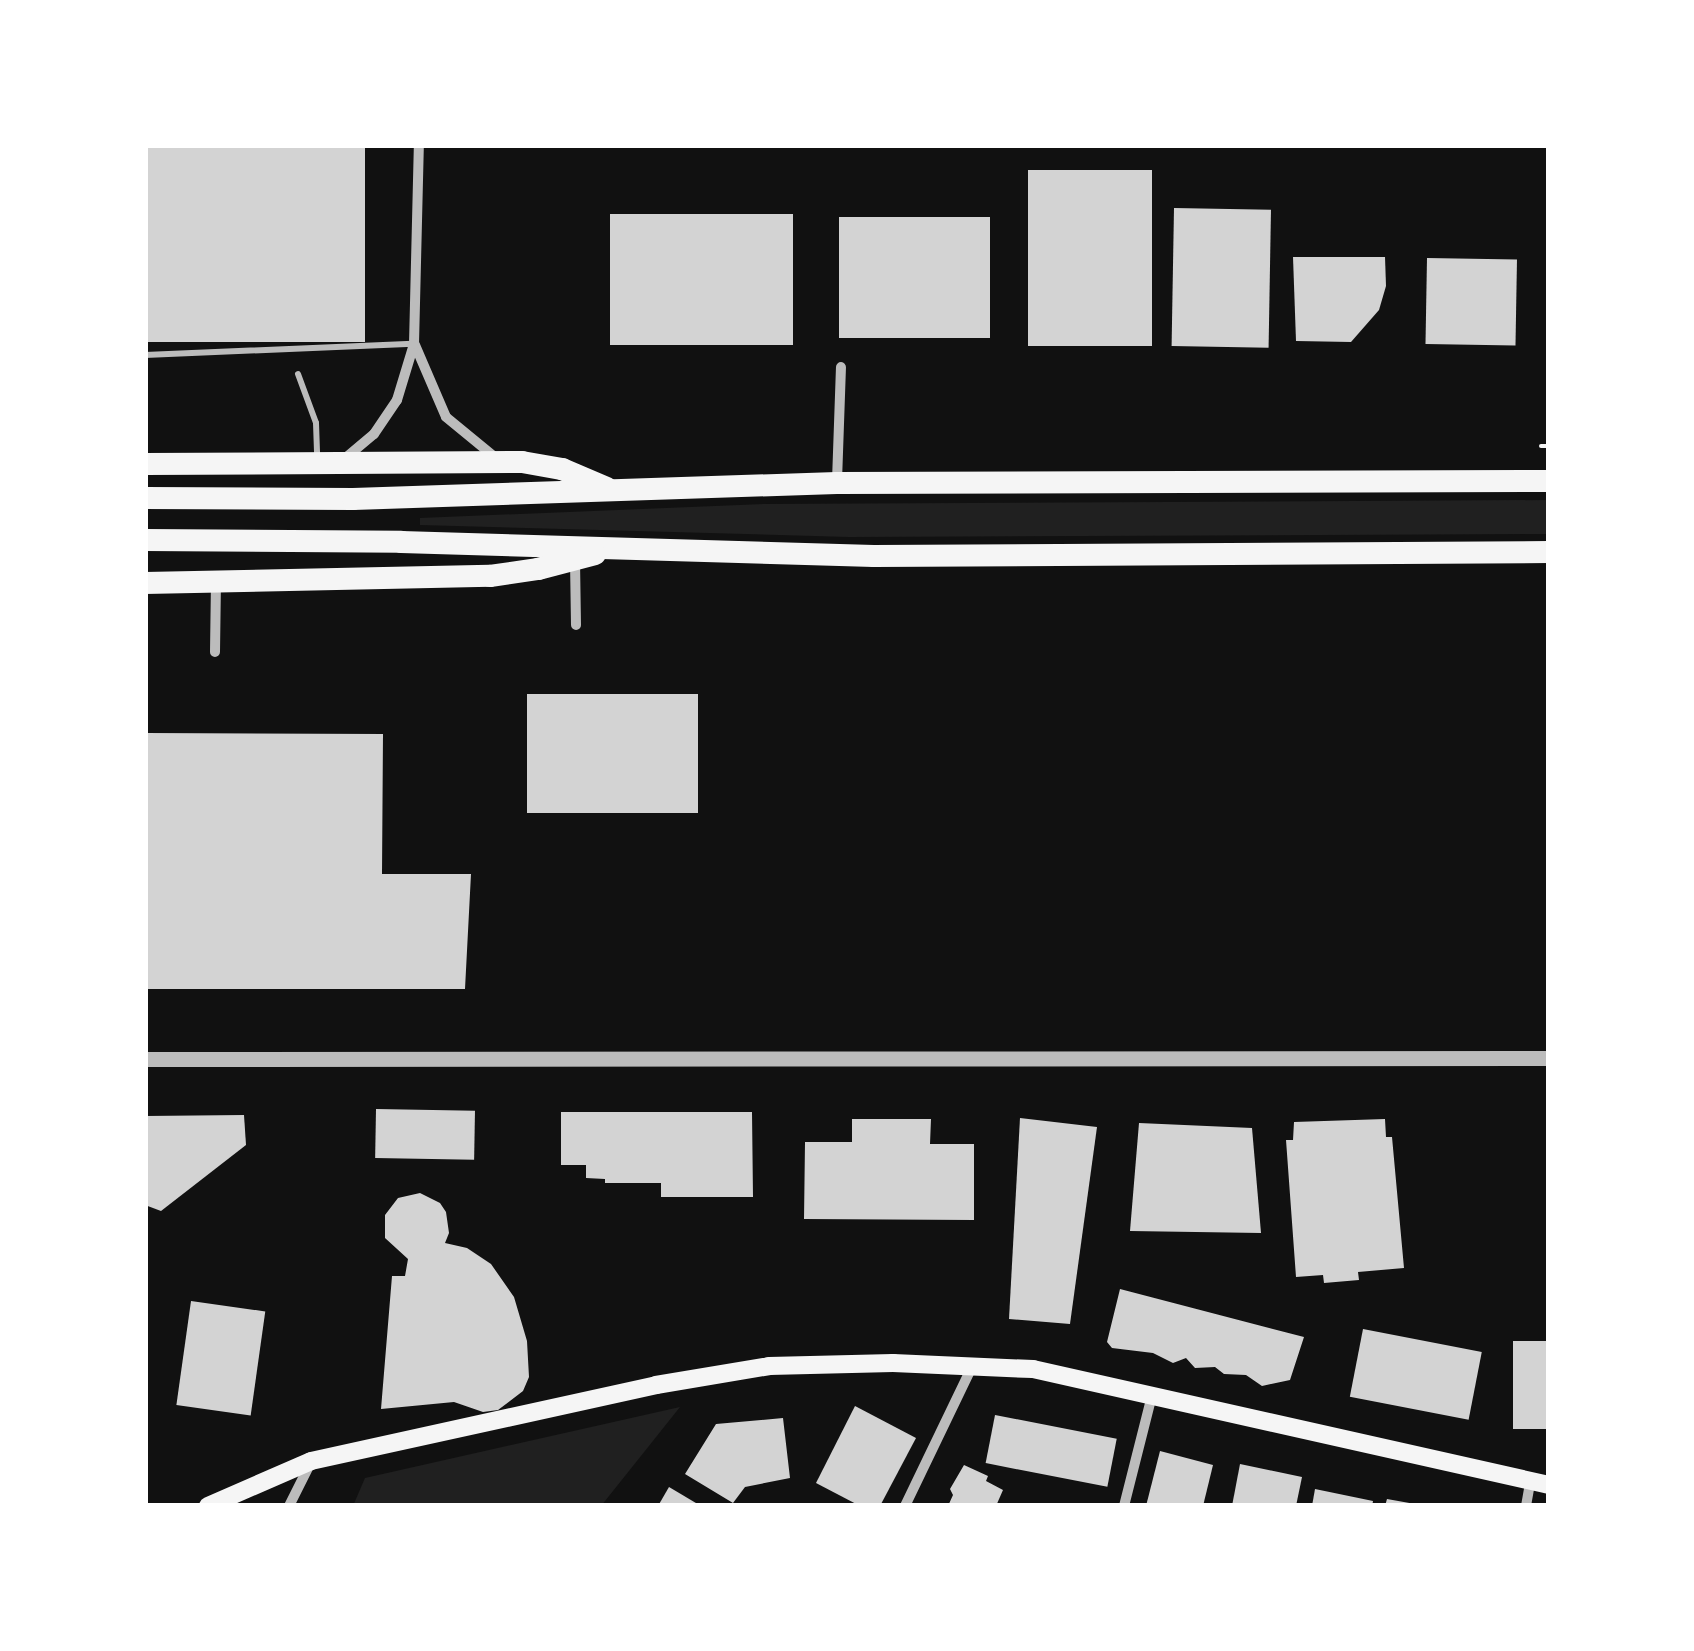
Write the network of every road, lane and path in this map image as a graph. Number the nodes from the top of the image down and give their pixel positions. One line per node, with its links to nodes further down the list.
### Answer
1 (420, 145): 2 (street)
2 (414, 344): 3 (lane); 8 (street); 9 (street)
3 (145, 356)
4 (840, 367): 12 (street)
5 (298, 374): 8 (lane)
6 (1542, 446): 7 (path)
7 (1549, 446)
8 (328, 462): 9 (highway); 10 (highway)
9 (502, 463): 13 (highway)
10 (145, 464)
11 (1549, 481): 12 (highway)
12 (837, 483): 13 (highway)
13 (610, 490): 14 (highway)
14 (145, 498)
15 (145, 540): 16 (highway)
16 (608, 549): 17 (highway); 18 (highway)
17 (1549, 552)
18 (575, 560): 19 (highway); 21 (street)
19 (216, 583): 20 (highway); 22 (street)
20 (145, 584)
21 (576, 625)
22 (215, 652)
23 (1549, 1058): 24 (street)
24 (145, 1059)
25 (973, 1364): 26 (main road); 27 (main road); 31 (street)
26 (1152, 1394): 28 (main road); 32 (street)
27 (311, 1461): 29 (main road); 30 (street)
28 (1540, 1484): 33 (street)
29 (210, 1506)
30 (289, 1506)
31 (904, 1506)
32 (1124, 1506)
33 (1526, 1506)

